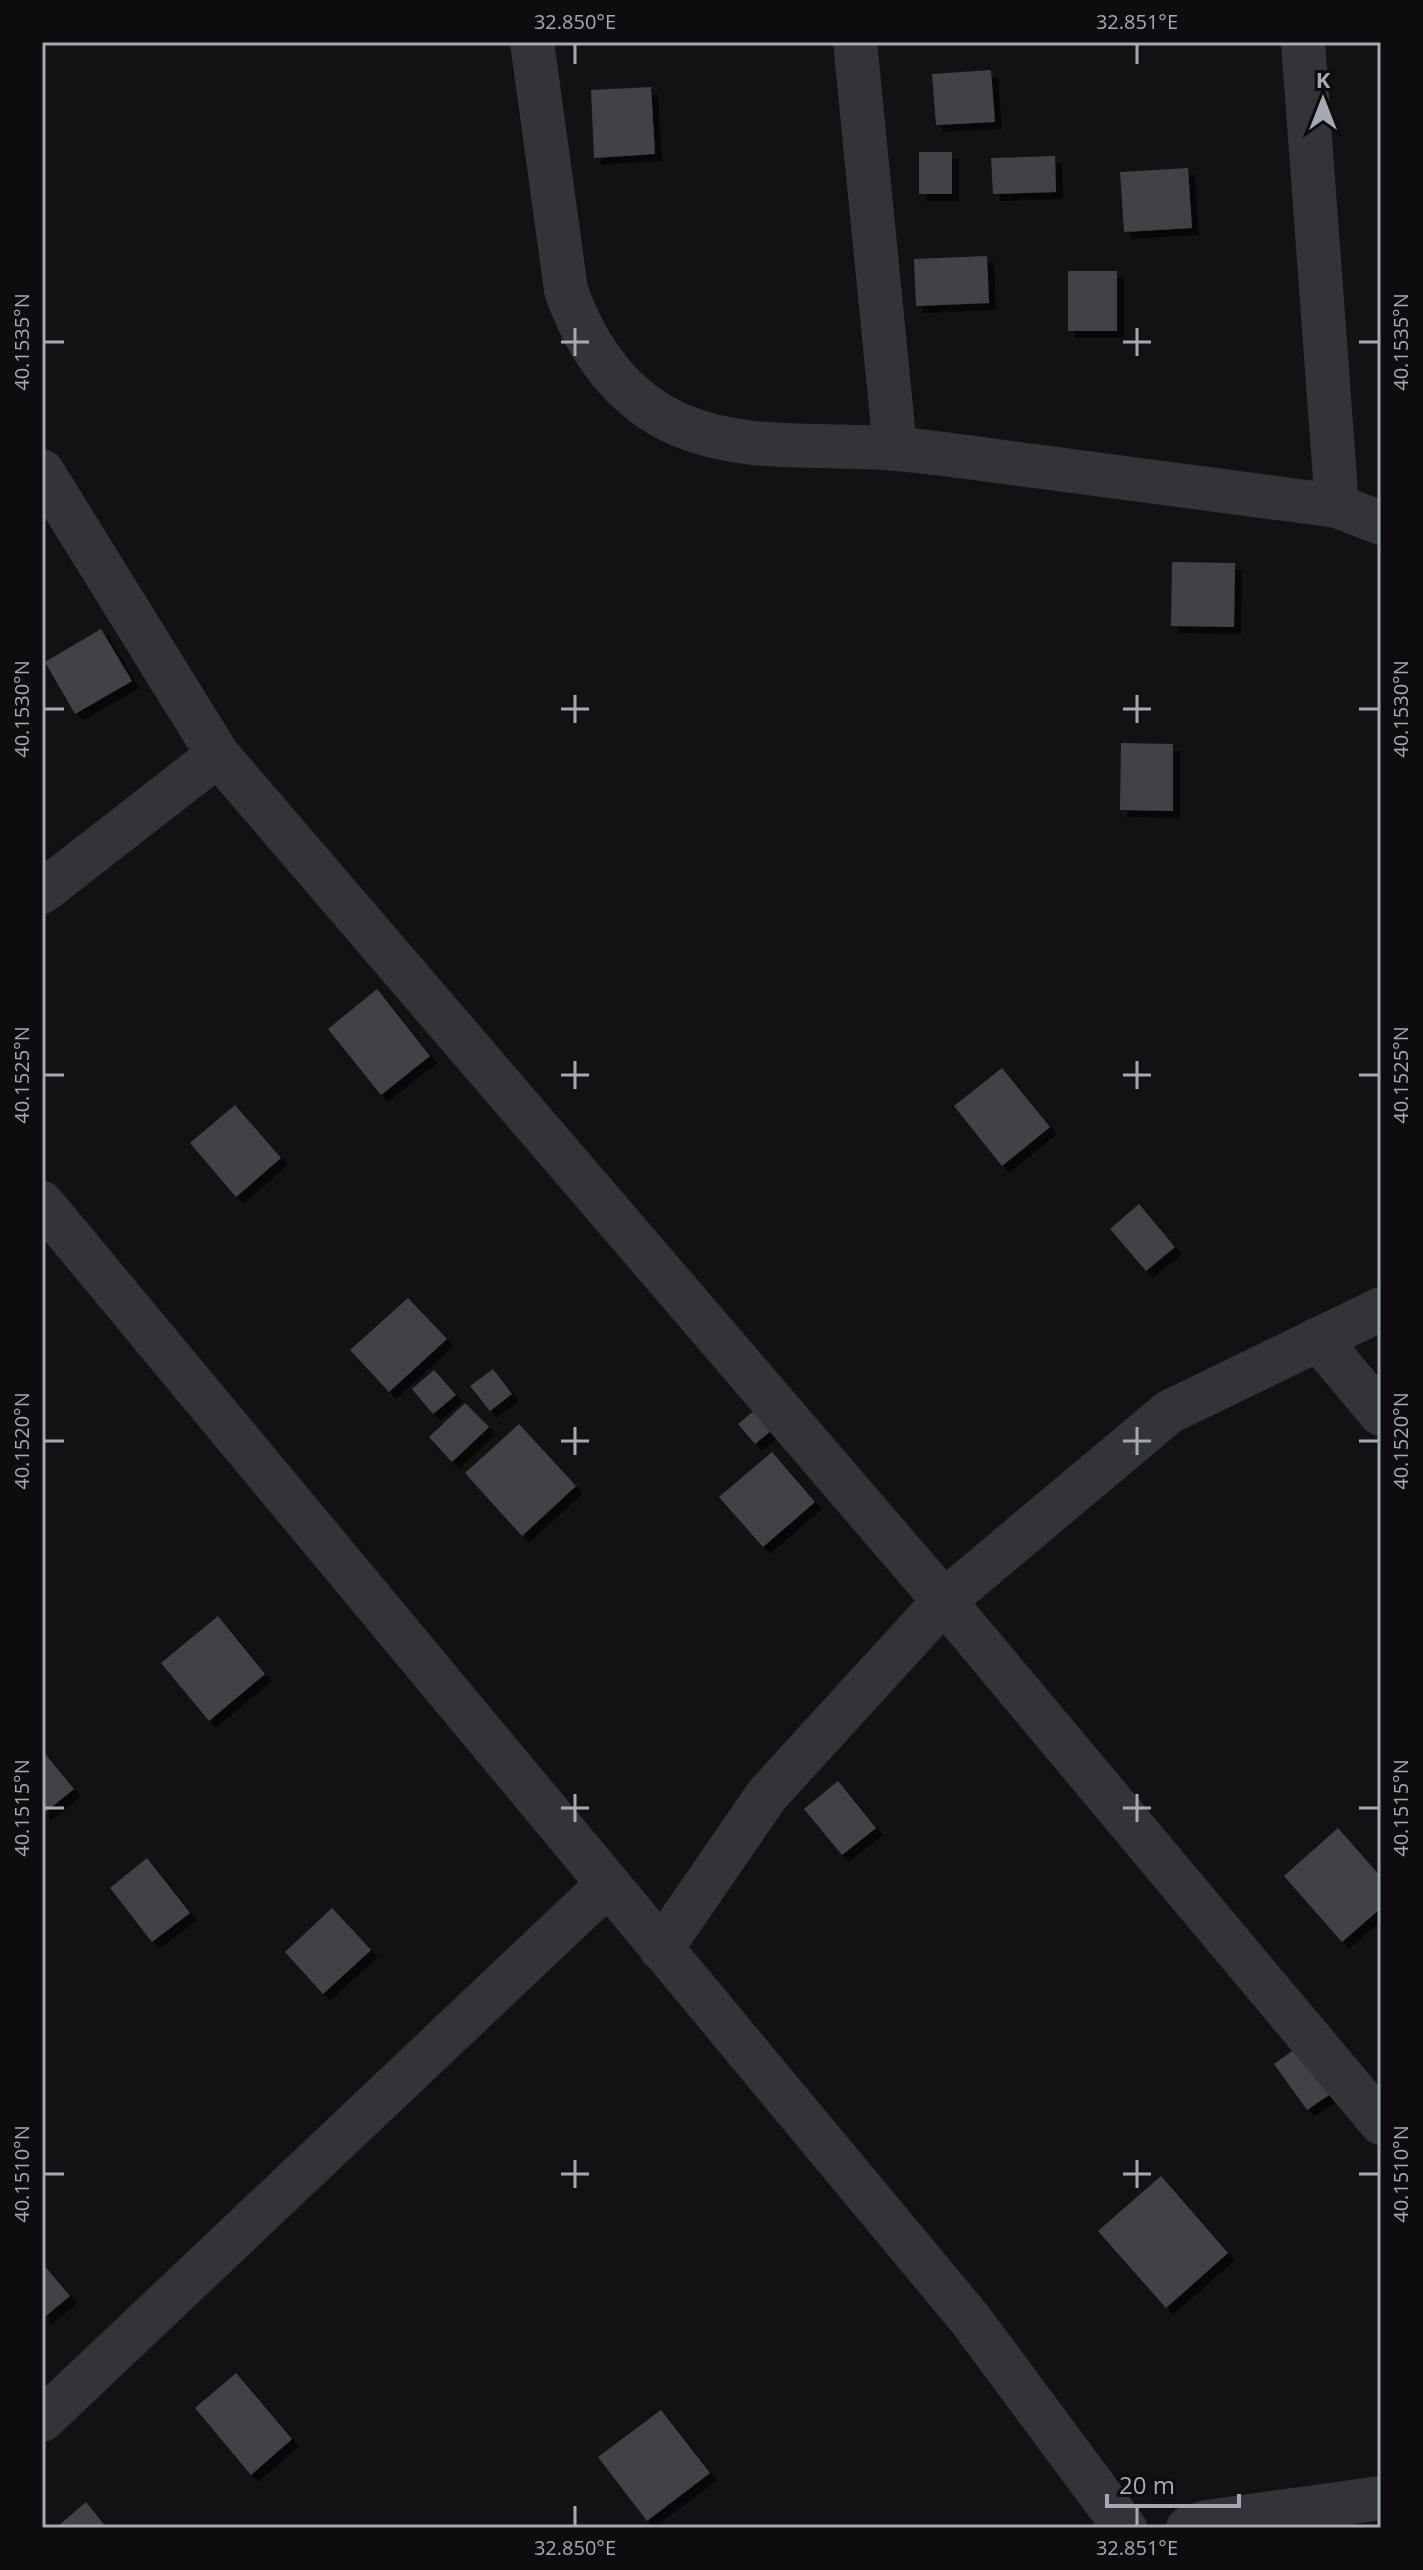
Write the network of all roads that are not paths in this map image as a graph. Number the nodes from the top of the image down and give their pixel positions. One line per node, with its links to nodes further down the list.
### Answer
1 (532, 42): 4 (street)
2 (855, 42): 4 (street)
3 (1303, 42): 6 (street)
4 (895, 448): 6 (street)
5 (42, 471): 8 (street)
6 (1337, 506): 7 (street)
7 (1381, 523)
8 (218, 755): 9 (street); 14 (street)
9 (42, 892)
10 (42, 1203): 15 (street)
11 (1381, 1309): 12 (street)
12 (1318, 1339): 13 (street); 14 (street)
13 (1381, 1414)
14 (944, 1601): 16 (street); 17 (street)
15 (607, 1885): 16 (street); 18 (street)
16 (661, 1949): 20 (street)
17 (1381, 2123)
18 (42, 2420)
19 (1381, 2498): 21 (street)
20 (1125, 2528)
21 (1188, 2528)

